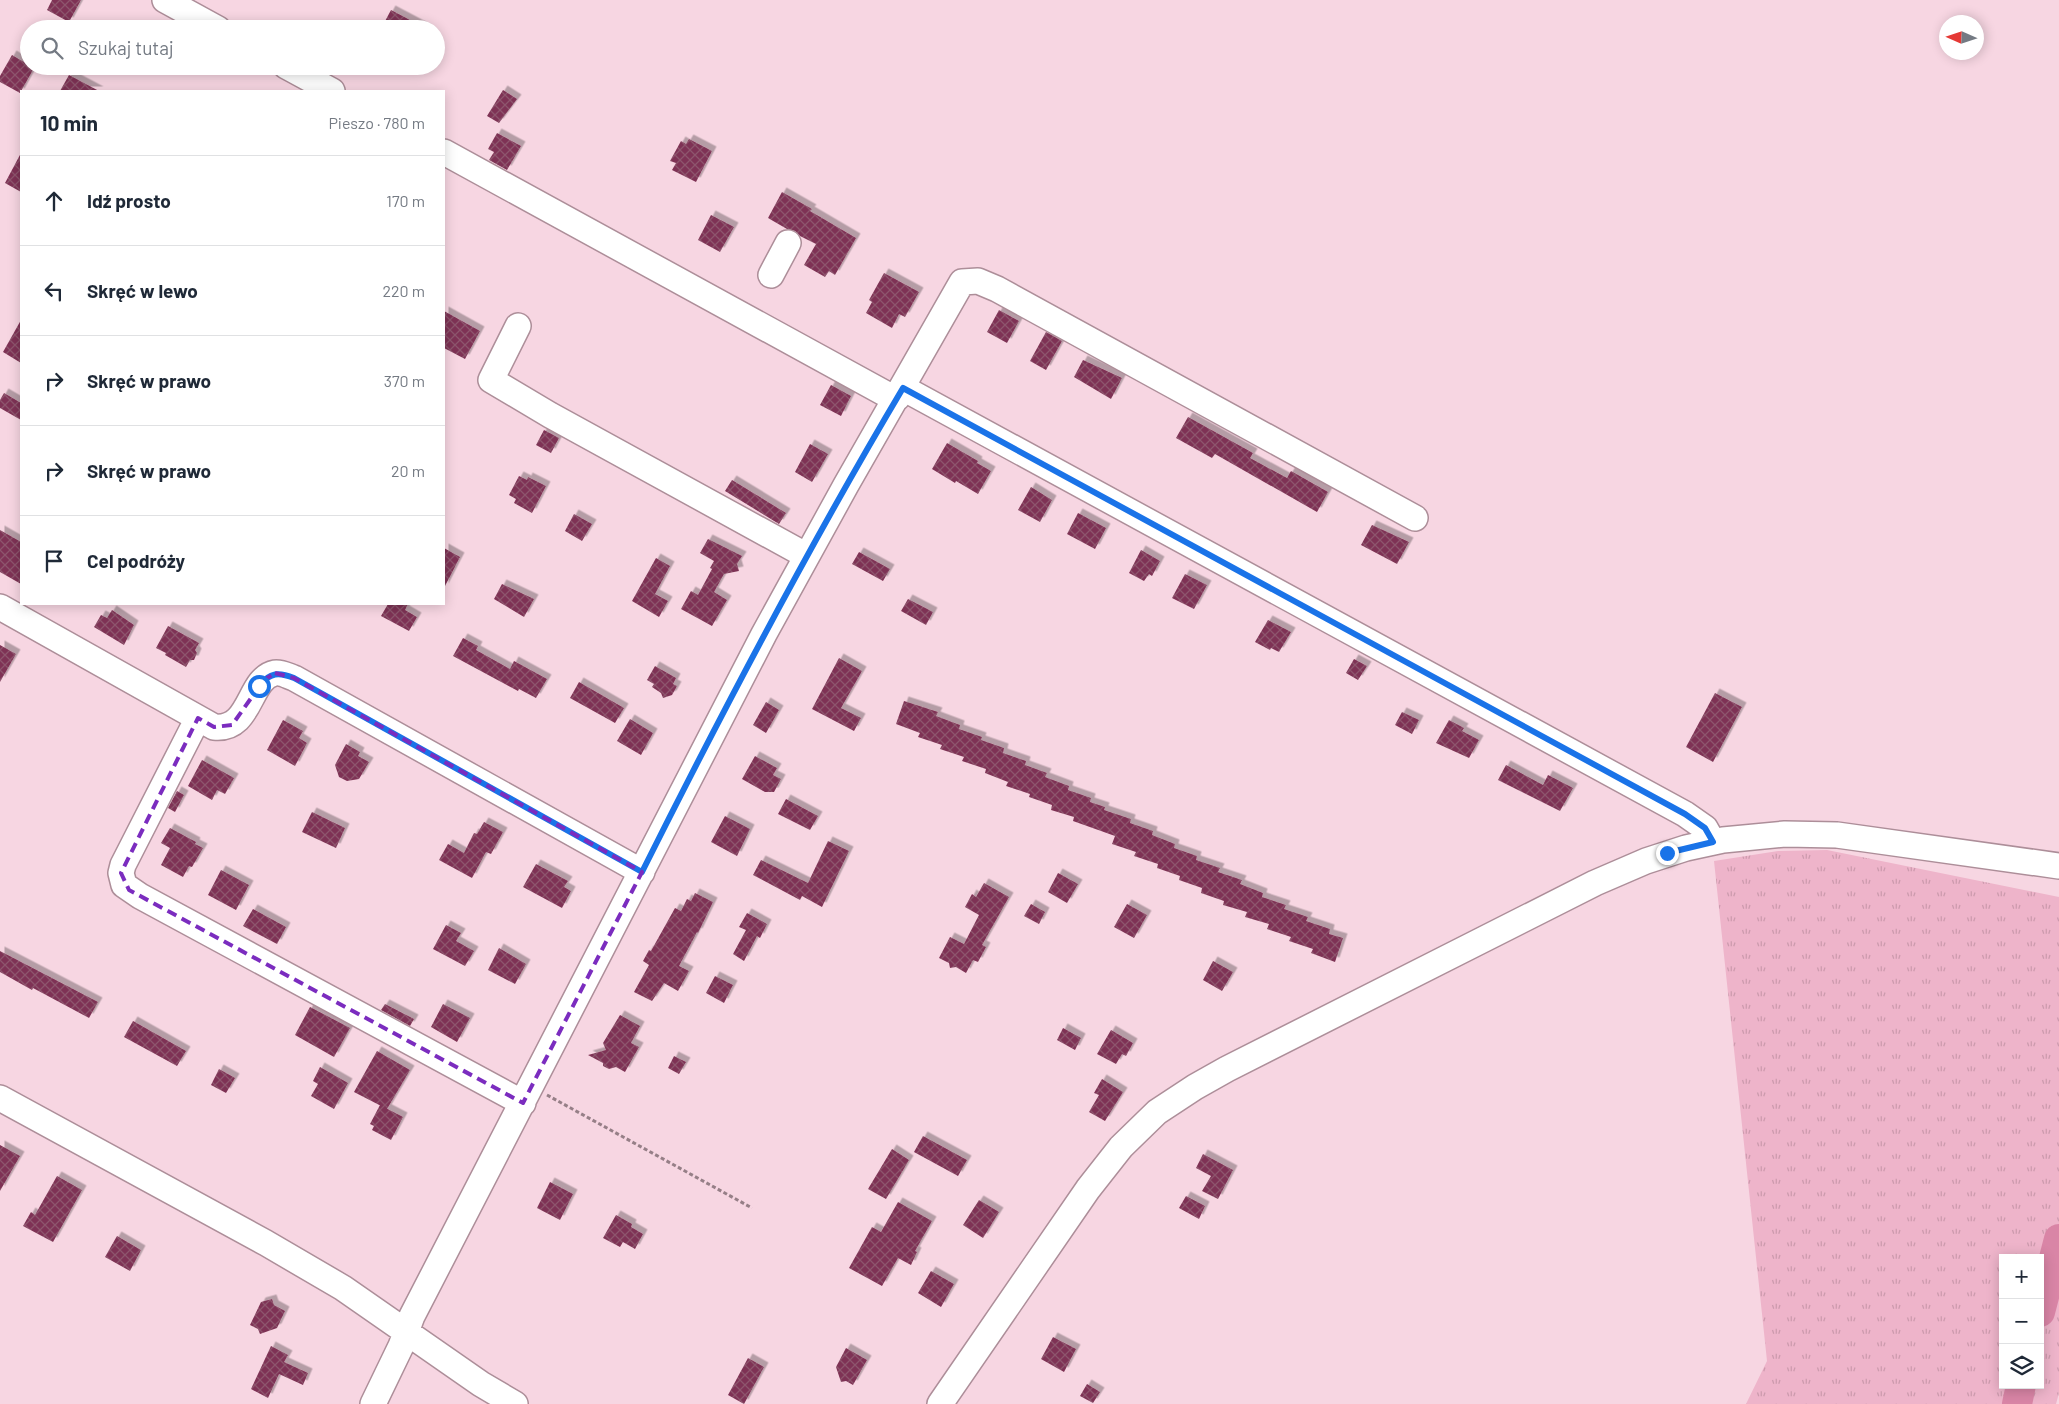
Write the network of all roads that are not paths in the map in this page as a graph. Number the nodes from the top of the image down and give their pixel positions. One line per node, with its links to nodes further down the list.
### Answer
1 (165, 0): 2 (street)
2 (202, 20)
3 (303, 75): 4 (street)
4 (330, 90)
5 (445, 153): 9 (street)
6 (788, 243): 7 (street)
7 (771, 275)
8 (518, 326): 11 (street)
9 (900, 393): 10 (street); 11 (street); 14 (street)
10 (1414, 518)
11 (807, 556): 16 (street)
12 (0, 607): 13 (street)
13 (198, 718): 16 (street); 17 (street)
14 (1713, 842): 15 (street); 22 (street)
15 (2059, 866)
16 (642, 872): 17 (street)
17 (527, 1095): 19 (street)
18 (0, 1098): 19 (street)
19 (406, 1331): 20 (street); 21 (street)
20 (373, 1404)
21 (515, 1404)
22 (940, 1404)

